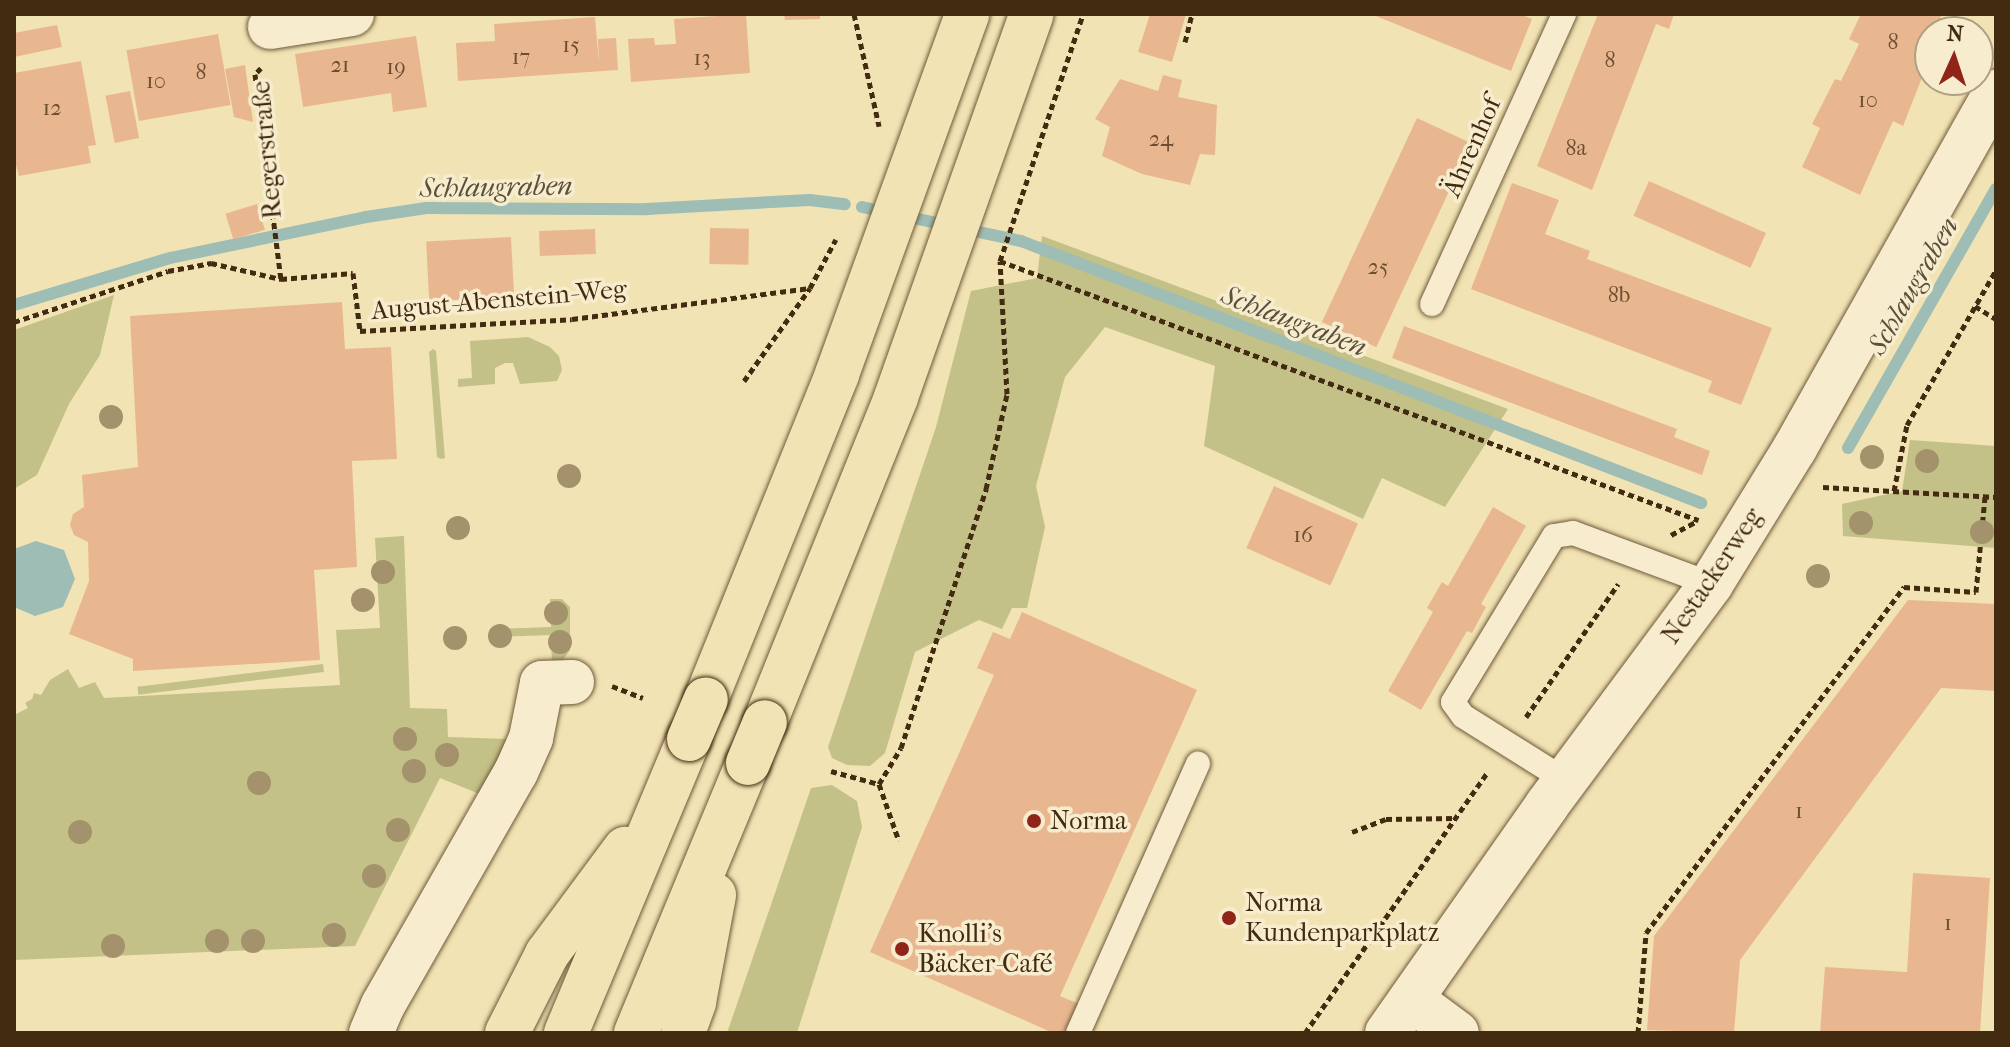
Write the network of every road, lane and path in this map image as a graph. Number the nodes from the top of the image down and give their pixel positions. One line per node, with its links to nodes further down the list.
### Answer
1 (352, 14): 8 (street)
2 (854, 14): 11 (path)
3 (967, 14): 34 (highway, bridge)
4 (1032, 14): 35 (highway, bridge)
5 (1083, 14): 13 (path)
6 (1192, 14): 9 (path)
7 (1564, 14): 17 (lane, Ährenhof)
8 (270, 32): 15 (path, Regerstraße)
9 (1185, 42)
10 (1996, 92): 27 (street, Nestackerweg)
11 (886, 125)
12 (838, 237): 16 (path)
13 (1000, 261): 26 (path); 33 (path)
14 (1996, 270): 18 (path)
15 (281, 279): 16 (path, August-Abenstein-Weg); 20 (path, August-Abenstein-Weg)
16 (810, 288): 21 (path)
17 (1432, 304)
18 (1975, 306): 19 (path); 22 (path)
19 (1996, 319)
20 (14, 322)
21 (744, 381)
22 (1894, 491): 23 (path); 24 (path)
23 (1818, 496)
24 (1985, 496): 25 (path); 48 (path)
25 (1996, 497)
26 (1637, 556): 27 (lane); 29 (path); 29 (lane)
27 (1711, 584): 32 (street, Nestackerweg)
28 (572, 682): 40 (street)
29 (1507, 745): 32 (lane); 36 (path)
30 (1198, 763): 45 (lane)
31 (831, 771): 33 (path)
32 (1565, 780): 39 (street, Nestackerweg)
33 (879, 784): 38 (path)
34 (667, 793): 41 (highway); 42 (highway)
35 (729, 811): 43 (highway); 44 (highway)
36 (1456, 818): 37 (path); 46 (path)
37 (1352, 832)
38 (899, 841)
39 (1399, 1016): 47 (street)
40 (371, 1033)
41 (507, 1033)
42 (566, 1033)
43 (636, 1033)
44 (683, 1033)
45 (1078, 1033)
46 (1305, 1033)
47 (1457, 1033)
48 (1638, 1033)

